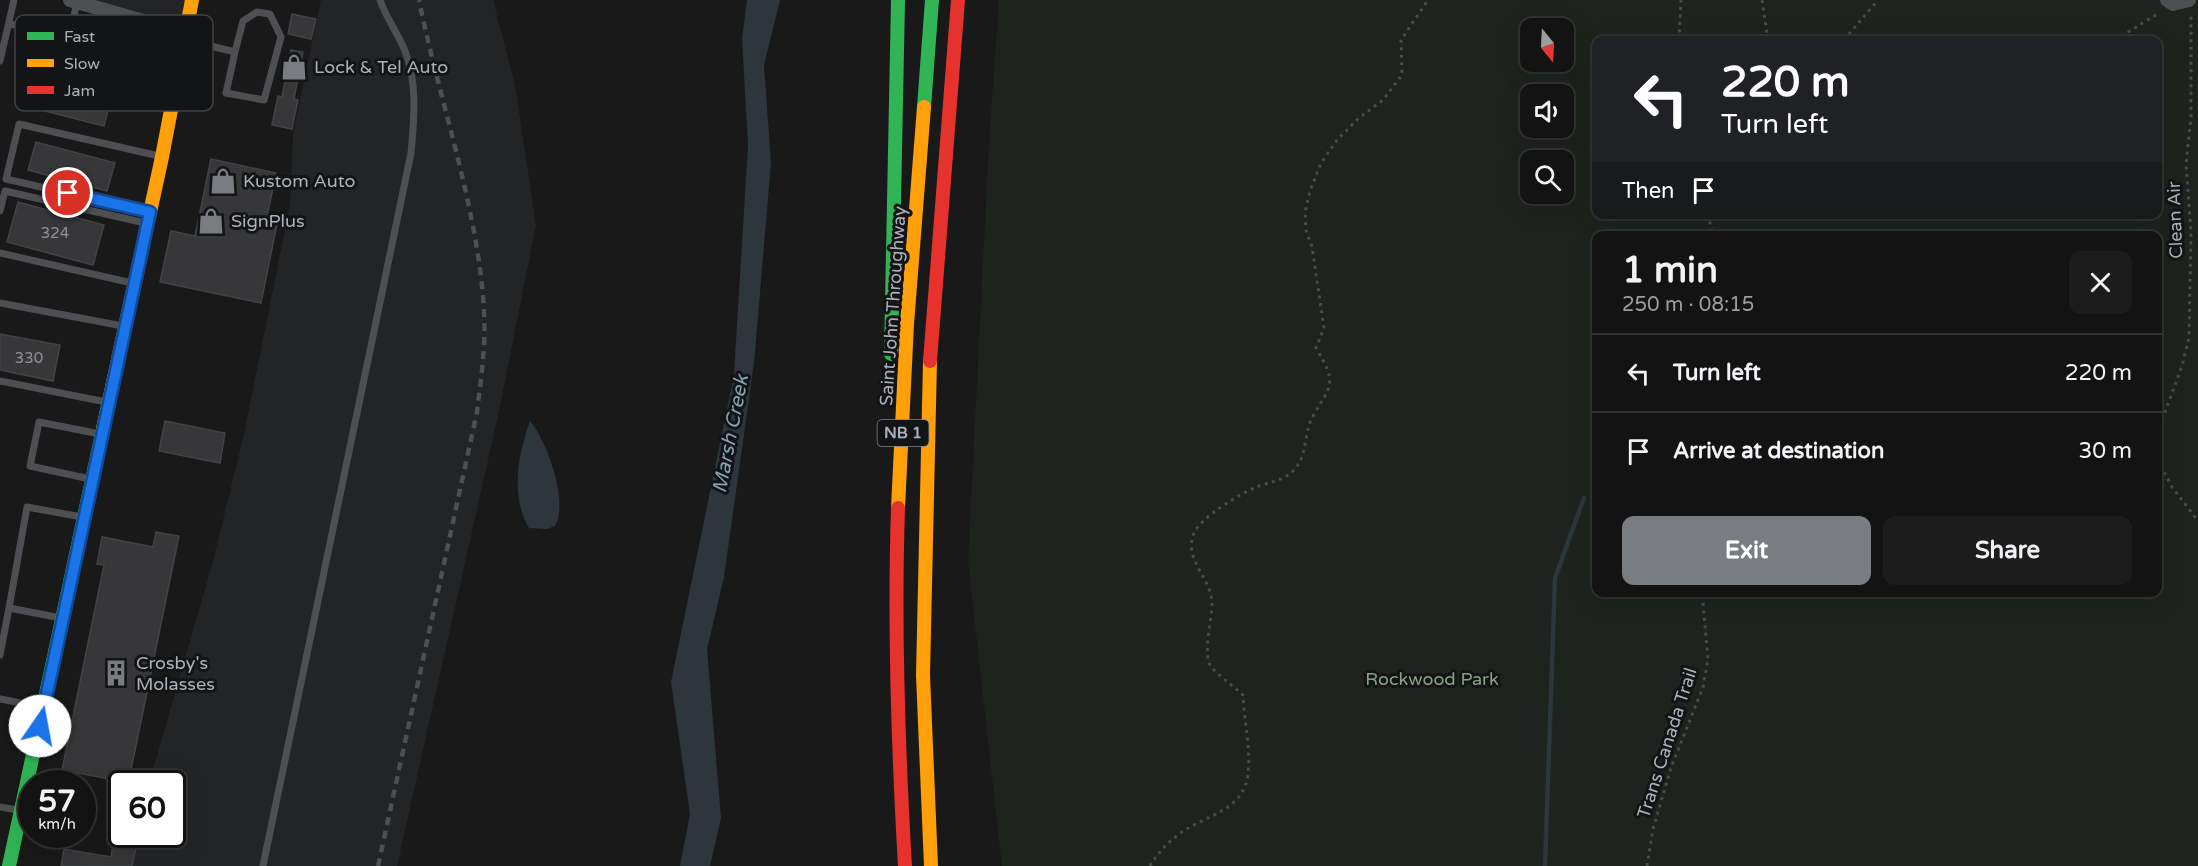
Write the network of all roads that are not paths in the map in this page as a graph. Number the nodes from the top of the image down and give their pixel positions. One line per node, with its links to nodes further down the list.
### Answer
1 (14, 0): 13 (lane)
2 (192, 0): 12 (main road)
3 (380, 0): 44 (lane)
4 (898, 0): 32 (main road)
5 (932, 0): 32 (main road, Saint John Throughway / NB 1)
6 (958, 0): 17 (main road, NB 1)
7 (964, 0): 17 (main road)
8 (74, 1): 11 (street)
9 (2170, 2): 10 (street)
10 (2190, 5)
11 (122, 15)
12 (189, 15)
13 (9, 24): 14 (lane); 18 (lane)
14 (15, 25)
15 (213, 46): 16 (lane)
16 (235, 52): 16 (lane)
17 (955, 53): 46 (main road, NB 1)
18 (0, 61)
19 (169, 111): 20 (main road)
20 (162, 157): 22 (main road); 22 (lane)
21 (0, 211): 22 (lane)
22 (149, 218): 24 (main road)
23 (0, 254): 24 (lane)
24 (135, 284): 26 (main road)
25 (0, 303): 26 (lane)
26 (125, 327): 28 (main road)
27 (0, 381): 28 (lane)
28 (109, 403): 29 (main road)
29 (102, 434): 30 (main road); 30 (lane)
30 (92, 480): 31 (main road)
31 (84, 518): 33 (lane); 34 (main road)
32 (896, 575): 45 (main road, Saint John Throughway / NB 1)
33 (9, 608): 34 (lane); 35 (lane)
34 (63, 618): 37 (main road)
35 (0, 655)
36 (0, 699): 37 (lane)
37 (44, 707): 38 (main road)
38 (30, 770)
39 (0, 807): 40 (lane)
40 (18, 810)
41 (18, 824): 43 (main road)
42 (0, 864): 43 (lane)
43 (9, 866)
44 (263, 866)
45 (905, 866)
46 (931, 866)

